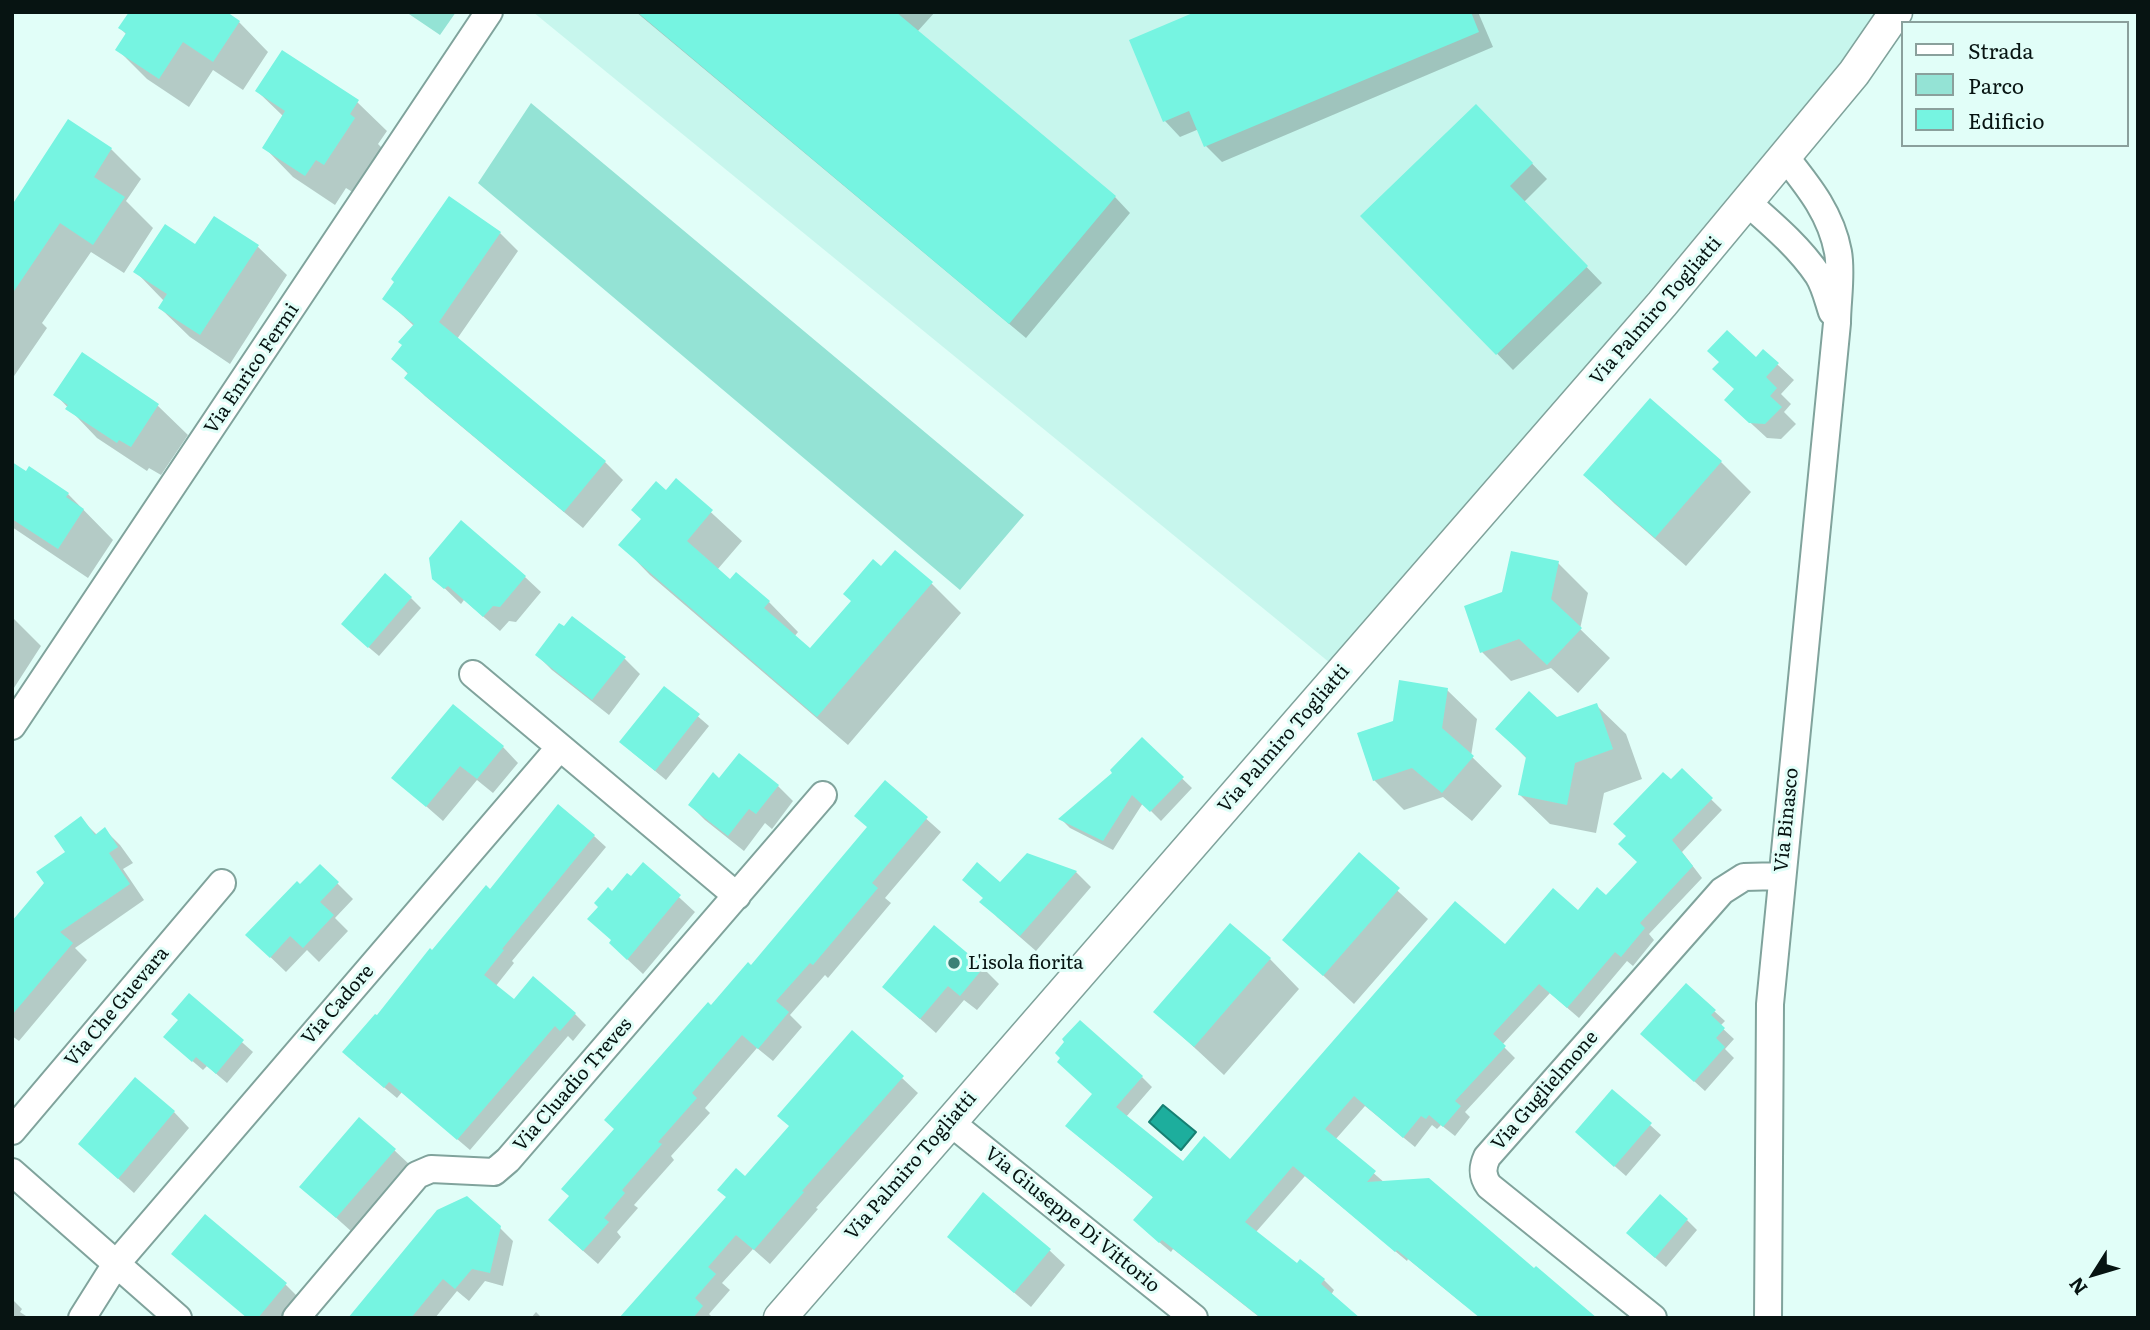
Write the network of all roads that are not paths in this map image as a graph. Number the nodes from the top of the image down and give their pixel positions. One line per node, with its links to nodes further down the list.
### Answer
1 (489, 12): 7 (street, Via Enrico Fermi)
2 (1896, 12): 3 (street, Via Palmiro Togliatti)
3 (1786, 158): 4 (street, Via Palmiro Togliatti); 5 (street, Via Binasco)
4 (1748, 203): 5 (street, Via Binasco); 13 (street, Via Palmiro Togliatti)
5 (1837, 323): 10 (street, Via Binasco)
6 (473, 674): 8 (street)
7 (12, 726)
8 (560, 747): 12 (street); 16 (street, Via Cadore)
9 (823, 795): 12 (street, Via Cluadio Treves)
10 (1781, 876): 22 (street, Via Guglielmone); 23 (street, Via Binasco)
11 (222, 883): 14 (street, Via Che Guevara)
12 (737, 896): 19 (street, Via Cluadio Treves)
13 (950, 1122): 20 (street, Via Palmiro Togliatti); 21 (street, Via Giuseppe Di Vittorio)
14 (12, 1131)
15 (12, 1172): 16 (street)
16 (116, 1264): 17 (street, Via Cadore); 18 (street)
17 (82, 1318)
18 (178, 1318)
19 (296, 1318)
20 (780, 1318)
21 (1194, 1318)
22 (1653, 1318)
23 (1768, 1318)

